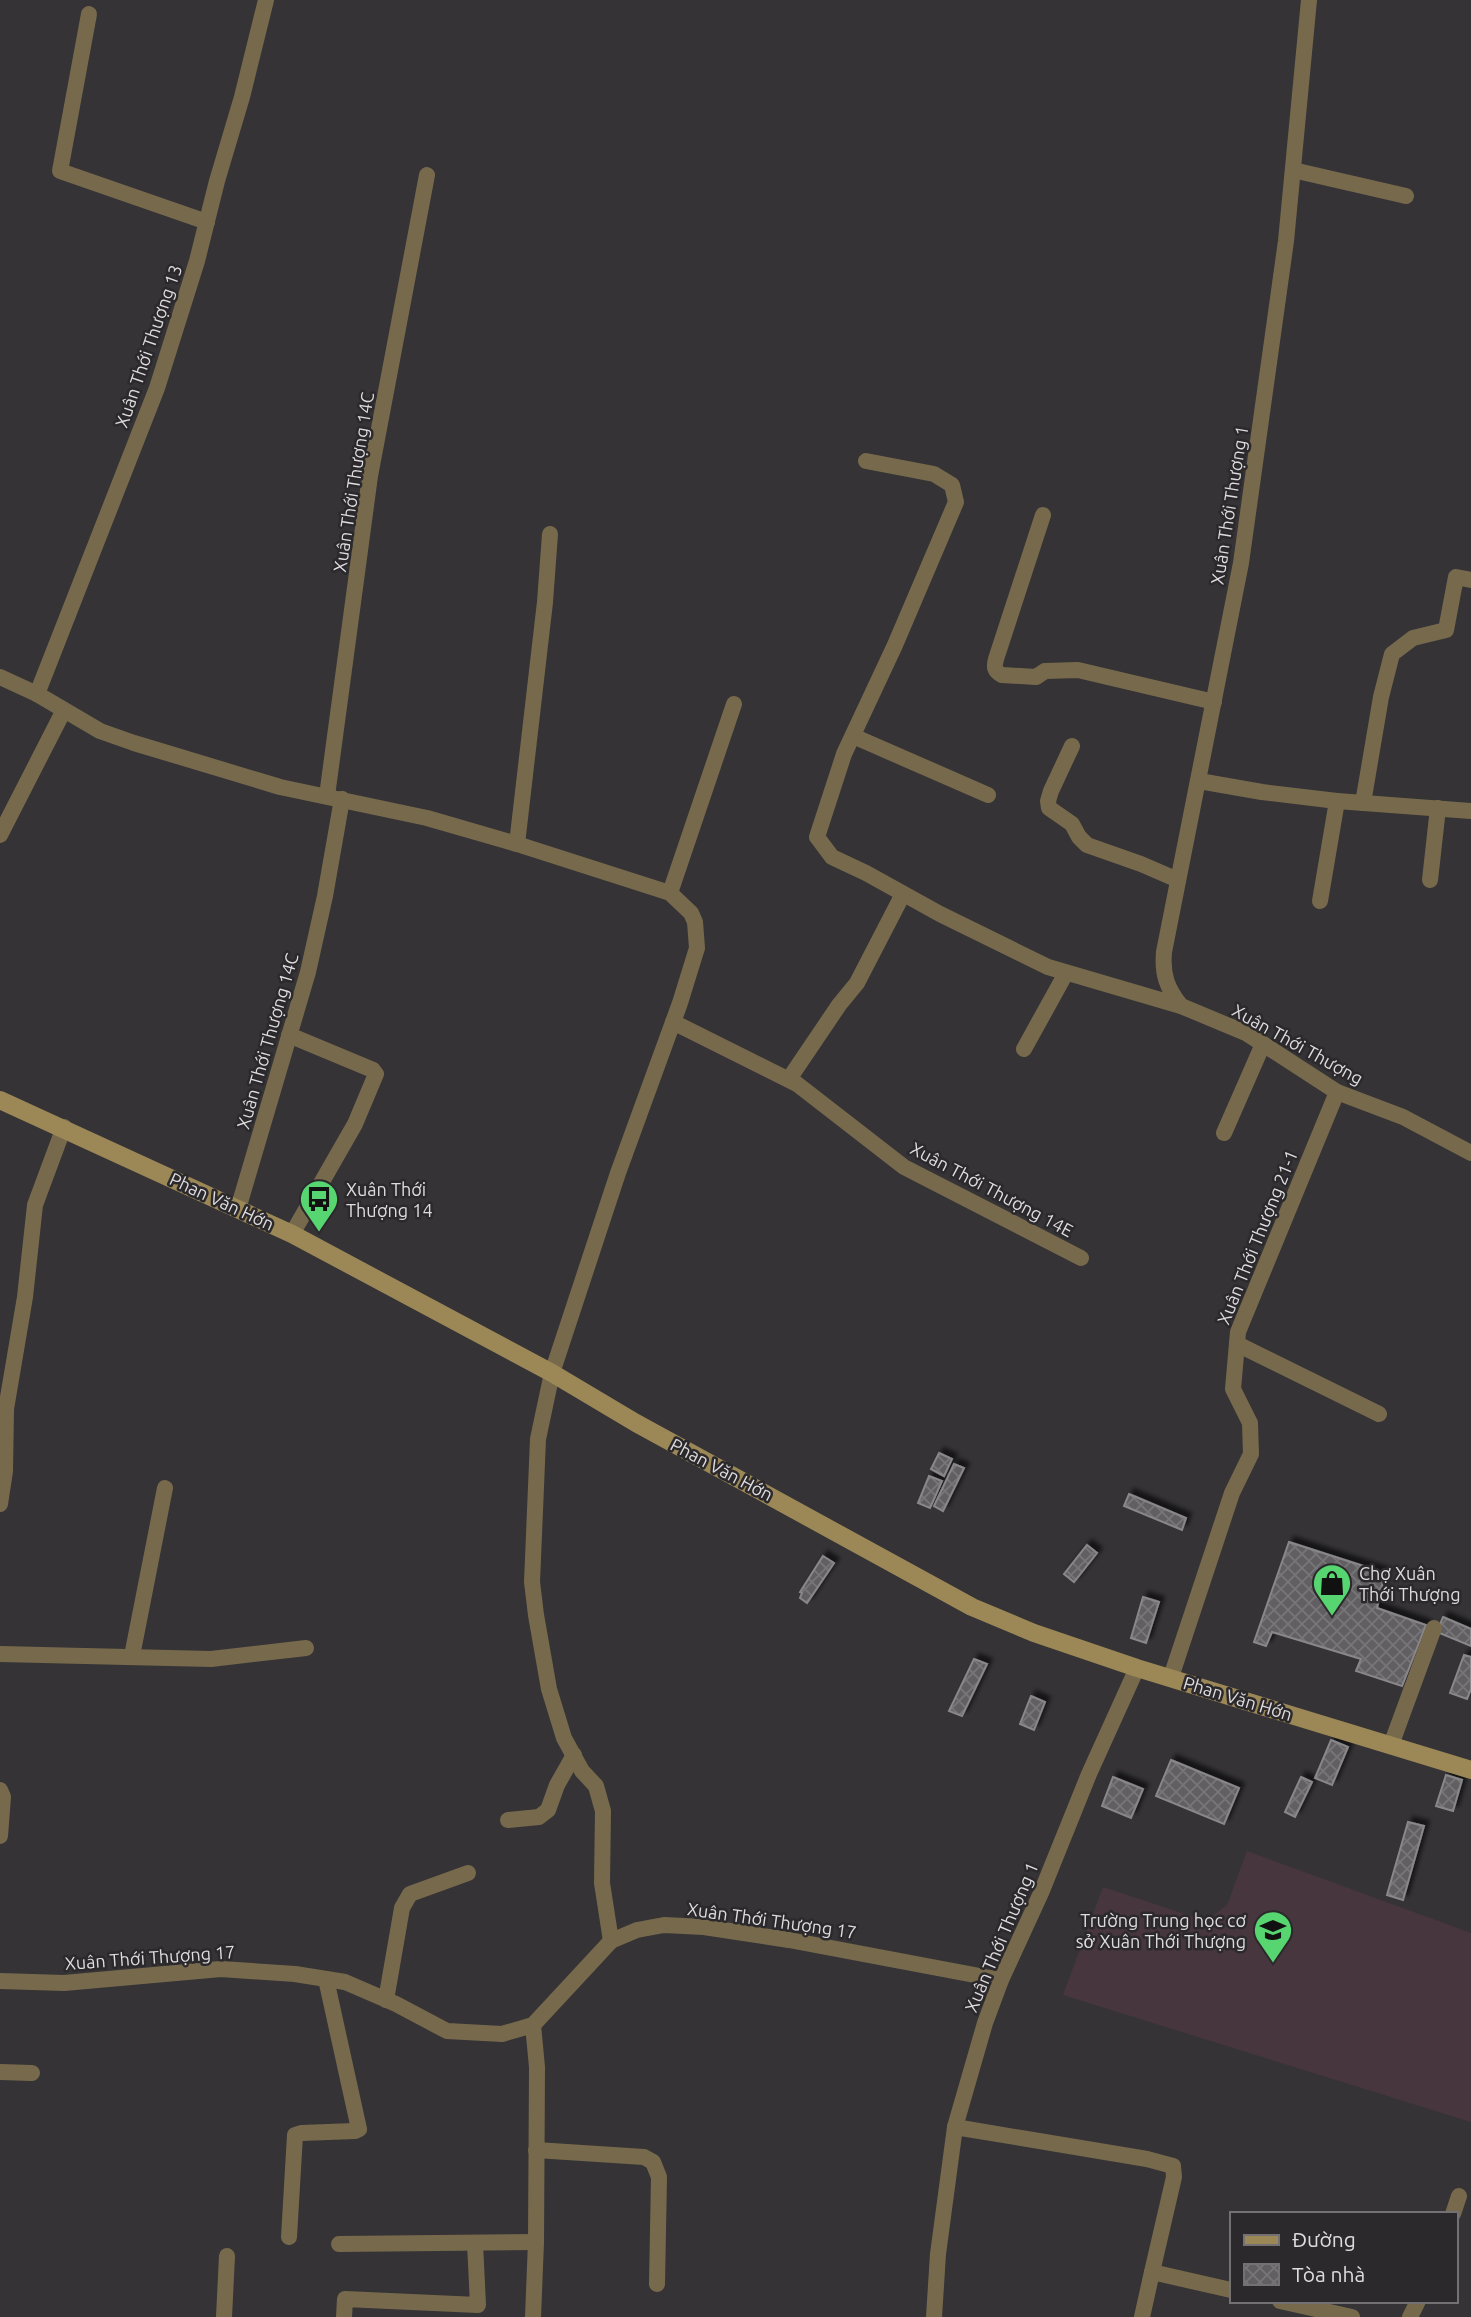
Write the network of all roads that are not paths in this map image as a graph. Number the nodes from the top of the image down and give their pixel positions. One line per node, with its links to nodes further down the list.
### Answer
1 (266, 0): 7 (street, Xuân Thới Thượng 13)
2 (1309, 0): 4 (street, Xuân Thới Thượng 1)
3 (89, 14): 7 (street)
4 (1293, 170): 6 (street); 14 (street, Xuân Thới Thượng 1)
5 (427, 175): 21 (street, Xuân Thới Thượng 14C)
6 (1406, 196)
7 (207, 222): 13 (street, Xuân Thới Thượng 13)
8 (866, 461): 17 (street)
9 (1043, 515): 14 (street)
10 (550, 534): 27 (street)
11 (1471, 580): 23 (street)
12 (0, 677): 13 (street)
13 (37, 694): 16 (street)
14 (1214, 702): 19 (street, Xuân Thới Thượng 1)
15 (734, 704): 30 (street)
16 (64, 710): 21 (street); 26 (street)
17 (853, 736): 20 (street); 31 (street, Xuân Thới Thượng)
18 (1072, 746): 28 (street)
19 (1199, 781): 22 (street); 28 (street, Xuân Thới Thượng 1)
20 (988, 795)
21 (334, 798): 27 (street); 36 (street, Xuân Thới Thượng 14C)
22 (1337, 801): 23 (street); 32 (street)
23 (1363, 803): 24 (street)
24 (1438, 808): 25 (street); 29 (street)
25 (1471, 811)
26 (0, 835)
27 (517, 844): 30 (street)
28 (1178, 880): 34 (street, Xuân Thới Thượng 1)
29 (1430, 880)
30 (670, 893): 35 (street)
31 (904, 894): 33 (street, Xuân Thới Thượng); 39 (street)
32 (1320, 901)
33 (1066, 973): 34 (street, Xuân Thới Thượng); 38 (street)
34 (1181, 1006): 37 (street, Xuân Thới Thượng)
35 (673, 1022): 39 (street, Xuân Thới Thượng 14E); 49 (street)
36 (289, 1035): 45 (street, Xuân Thới Thượng 14C); 46 (street)
37 (1263, 1044): 40 (street, Xuân Thới Thượng); 43 (street)
38 (1024, 1049)
39 (789, 1079): 47 (street, Xuân Thới Thượng 14E)
40 (1337, 1091): 44 (street, Xuân Thới Thượng); 48 (street, Xuân Thới Thượng 21-1)
41 (0, 1100): 42 (main road, Phan Văn Hớn)
42 (64, 1128): 45 (main road, Phan Văn Hớn); 50 (street)
43 (1224, 1133)
44 (1471, 1153)
45 (238, 1209): 46 (main road, Phan Văn Hớn)
46 (292, 1234): 49 (main road, Phan Văn Hớn)
47 (1081, 1258)
48 (1237, 1344): 51 (street); 59 (street, Xuân Thới Thượng 21-1)
49 (552, 1373): 58 (main road, Phan Văn Hớn); 61 (street)
50 (3, 1408): 53 (street)
51 (1379, 1414)
52 (165, 1488): 57 (street)
53 (0, 1504)
54 (1434, 1628): 60 (street)
55 (306, 1648): 57 (street)
56 (0, 1654): 57 (street)
57 (132, 1656)
58 (1137, 1668): 59 (main road, Phan Văn Hớn); 69 (street, Xuân Thới Thượng 1)
59 (1171, 1677): 60 (main road, Phan Văn Hớn)
60 (1391, 1745): 62 (main road, Phan Văn Hớn)
61 (574, 1755): 64 (street); 67 (street)
62 (1471, 1770)
63 (0, 1790): 65 (street)
64 (508, 1820)
65 (0, 1836)
66 (467, 1872): 71 (street)
67 (611, 1941): 69 (street, Xuân Thới Thượng 17); 72 (street, Xuân Thới Thượng 17)
68 (326, 1979): 70 (street, Xuân Thới Thượng 17); 71 (street, Xuân Thới Thượng 17); 79 (street)
69 (1001, 1980): 75 (street, Xuân Thới Thượng 1)
70 (0, 1981)
71 (386, 2000): 72 (street, Xuân Thới Thượng 17)
72 (533, 2025): 76 (street)
73 (0, 2073): 74 (street)
74 (32, 2073)
75 (955, 2127): 84 (street); 91 (street, Xuân Thới Thượng 1)
76 (537, 2150): 80 (street); 85 (street)
77 (1459, 2196): 78 (street)
78 (1455, 2212)
79 (289, 2237)
80 (536, 2242): 81 (street); 90 (street)
81 (475, 2243): 82 (street); 89 (street)
82 (339, 2244)
83 (228, 2256): 88 (street)
84 (1152, 2272): 86 (street); 92 (street)
85 (657, 2284)
86 (1230, 2290)
87 (1289, 2303): 93 (street)
88 (224, 2317)
89 (344, 2317)
90 (533, 2317)
91 (934, 2317)
92 (1142, 2317)
93 (1352, 2317)

